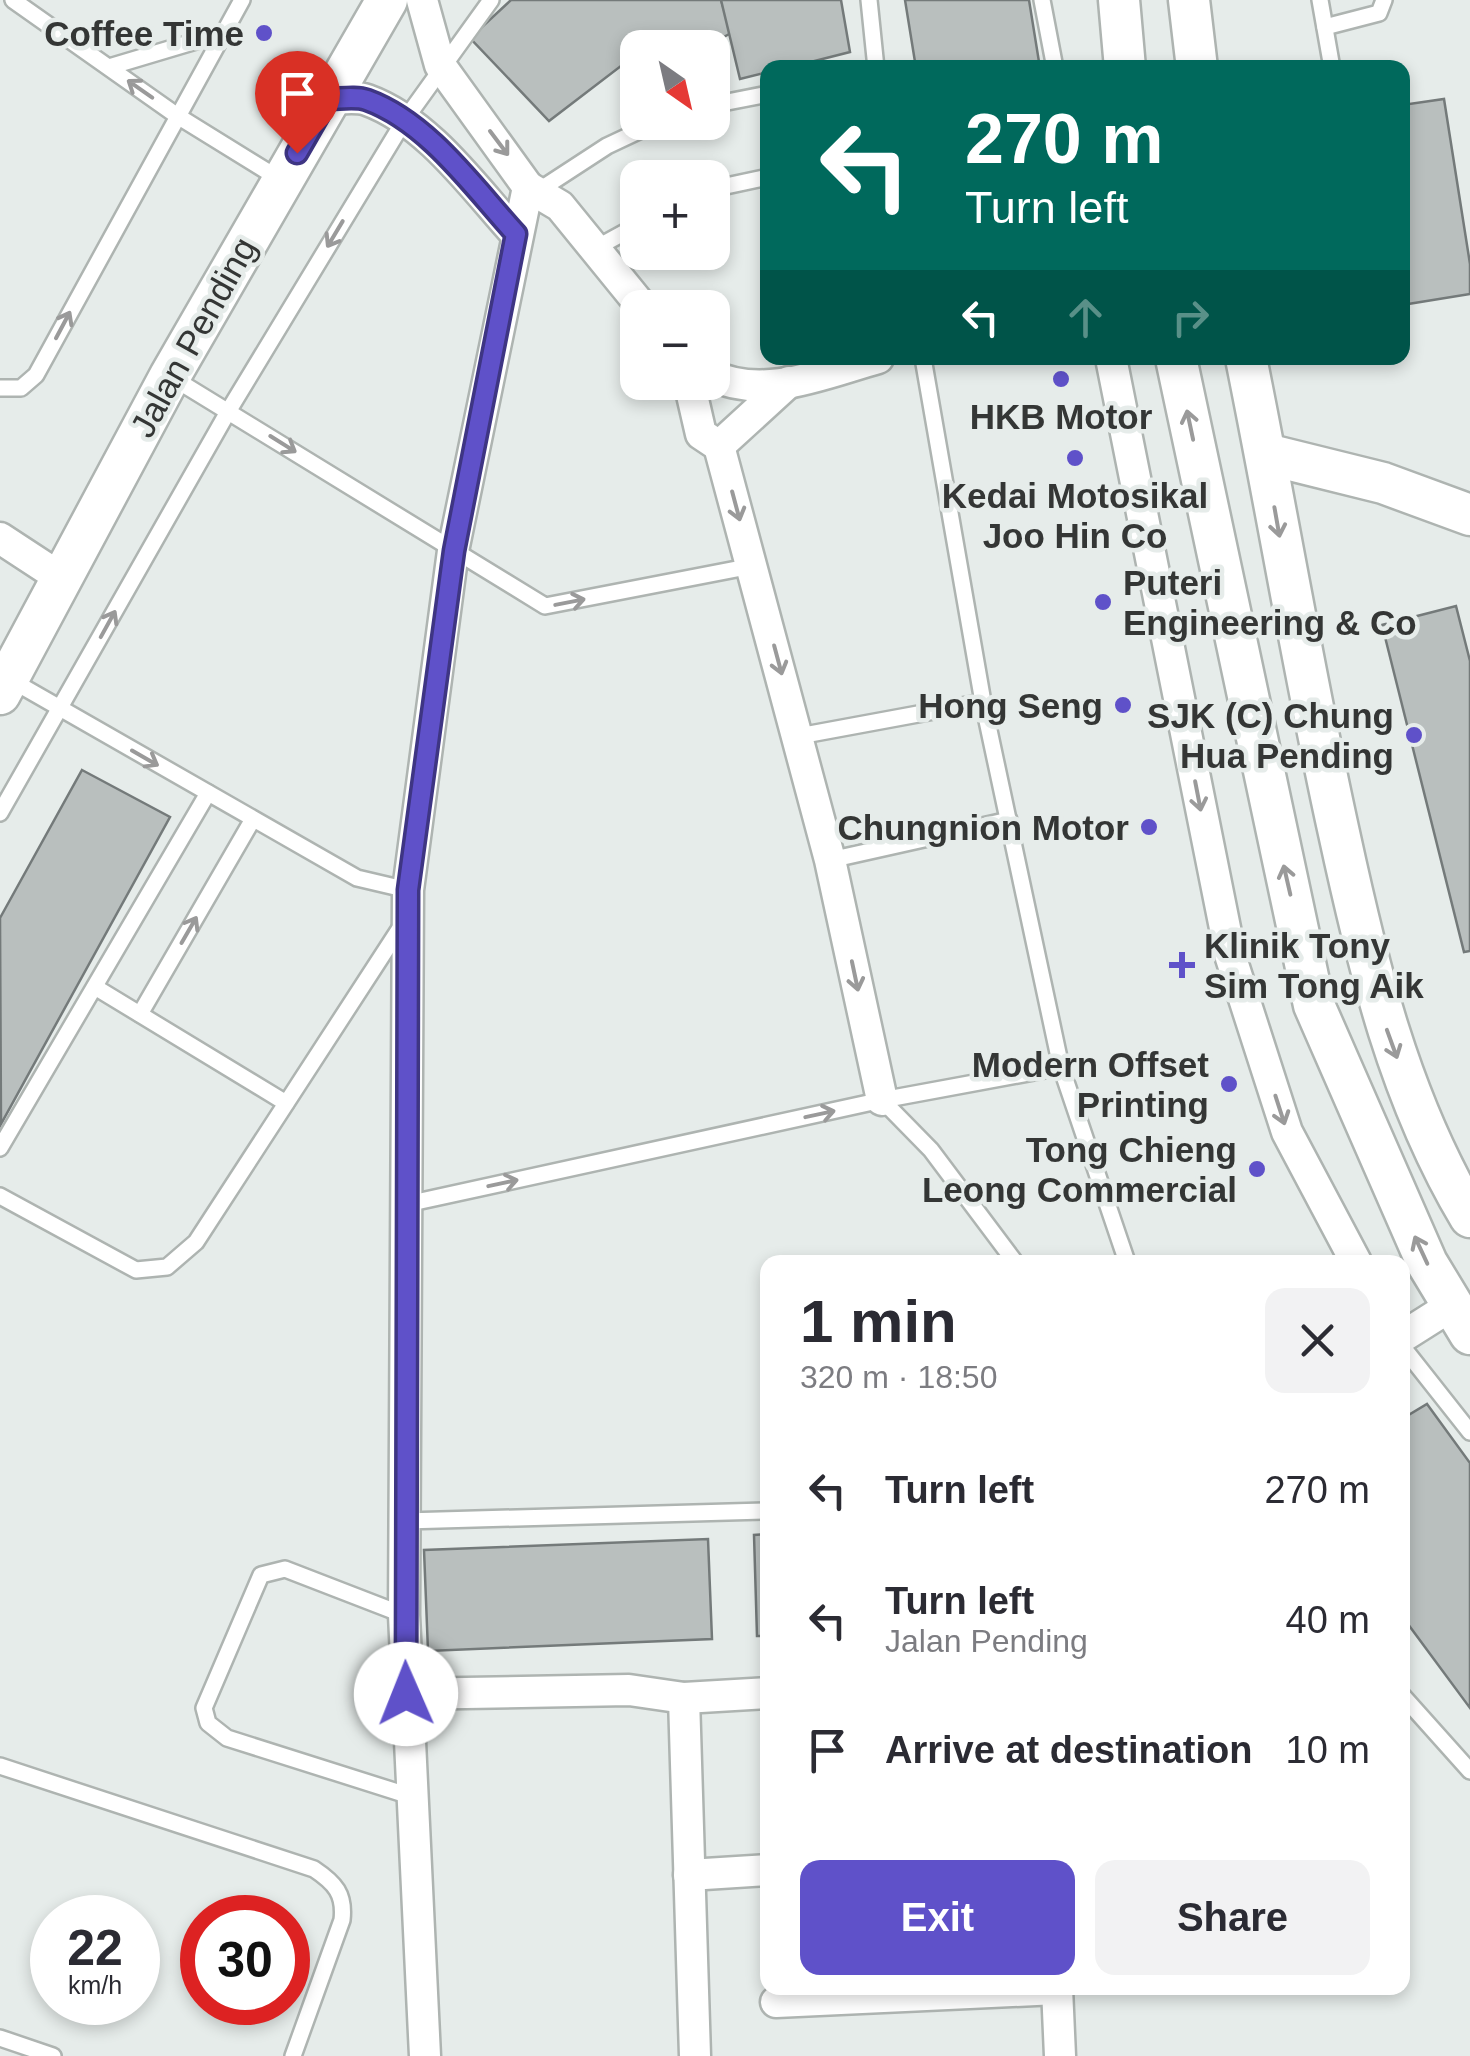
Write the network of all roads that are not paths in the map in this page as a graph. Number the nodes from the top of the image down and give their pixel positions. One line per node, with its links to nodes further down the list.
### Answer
1 (13, 0): 21 (lane)
2 (242, 0): 14 (lane)
3 (412, 0): 12 (main road, Jalan Pending)
4 (422, 0): 20 (street)
5 (490, 0): 20 (lane)
6 (869, 0): 15 (lane)
7 (1042, 0): 16 (lane)
8 (1119, 0): 17 (main road)
9 (1189, 0): 18 (main road)
10 (1320, 0): 13 (lane)
11 (1384, 0): 13 (lane)
12 (377, 16): 23 (main road, Jalan Pending)
13 (1325, 27): 19 (lane)
14 (223, 33): 21 (lane); 25 (lane)
15 (875, 60)
16 (1053, 60)
17 (1124, 60)
18 (1196, 60)
19 (1331, 60)
20 (440, 65): 26 (lane); 31 (street, one-way to 31)
21 (109, 68): 25 (lane, one-way to 21)
22 (760, 96): 24 (lane)
23 (328, 99): 26 (street); 28 (main road, Jalan Pending)
24 (730, 101)
25 (176, 115): 28 (lane); 44 (lane, one-way to 25)
26 (404, 121): 32 (street); 46 (lane, one-way to 46)
27 (620, 140): 31 (lane)
28 (281, 180): 41 (main road, Jalan Pending)
29 (760, 180): 30 (lane)
30 (730, 185)
31 (533, 190): 32 (street); 34 (street)
32 (516, 234): 51 (street)
33 (620, 235): 34 (lane)
34 (596, 248): 35 (street)
35 (628, 290)
36 (852, 365): 43 (street)
37 (924, 365): 55 (lane)
38 (1112, 365): 75 (street, one-way to 75)
39 (1177, 365): 76 (main road, one-way to 39)
40 (1247, 365): 48 (main road)
41 (170, 376): 46 (lane); 53 (main road, Jalan Pending)
42 (730, 382): 43 (street)
43 (788, 382): 47 (street)
44 (0, 388)
45 (694, 400): 47 (street)
46 (229, 410): 51 (lane, one-way to 51); 56 (lane, one-way to 46)
47 (719, 446): 52 (street, one-way to 52)
48 (1266, 454): 49 (main road); 72 (main road, one-way to 72)
49 (1469, 513)
50 (0, 538): 53 (street)
51 (454, 551): 52 (lane, one-way to 52); 63 (street)
52 (752, 566): 57 (street, one-way to 57)
53 (60, 578): 54 (main road, Jalan Pending)
54 (4, 687): 56 (lane)
55 (983, 702): 57 (lane); 61 (lane)
56 (60, 710): 58 (lane, one-way to 58); 59 (lane)
57 (799, 736): 62 (street)
58 (208, 793): 60 (lane); 64 (lane)
59 (0, 813)
60 (254, 819): 63 (lane); 65 (lane, one-way to 60)
61 (1009, 820): 62 (lane); 66 (lane)
62 (830, 860): 67 (street, one-way to 67)
63 (407, 904): 68 (lane); 71 (street)
64 (95, 987): 65 (lane); 69 (lane)
65 (140, 1014): 68 (lane)
66 (1061, 1067): 67 (lane); 74 (lane)
67 (882, 1100): 71 (lane, one-way to 67); 73 (lane)
68 (286, 1103): 70 (lane)
69 (0, 1148)
70 (0, 1196)
71 (407, 1204): 81 (street)
72 (1470, 1217)
73 (1010, 1255)
74 (1125, 1255)
75 (1352, 1255)
76 (1460, 1320): 77 (street)
77 (1410, 1335)
78 (1410, 1356): 79 (lane)
79 (1470, 1432)
80 (760, 1511): 81 (lane)
81 (405, 1521): 82 (street)
82 (404, 1615): 84 (street); 89 (lane)
83 (760, 1693): 85 (street)
84 (406, 1694): 85 (street); 89 (street)
85 (684, 1698): 91 (street)
86 (1410, 1704): 88 (lane)
87 (0, 1766): 97 (lane)
88 (1470, 1772)
89 (410, 1796): 98 (street)
90 (760, 1871): 91 (street)
91 (689, 1875): 99 (street)
92 (916, 1995): 94 (street)
93 (1057, 1995): 100 (street)
94 (776, 2002)
95 (0, 2038): 96 (lane)
96 (52, 2056)
97 (293, 2056)
98 (424, 2056)
99 (695, 2056)
100 (1060, 2056)

